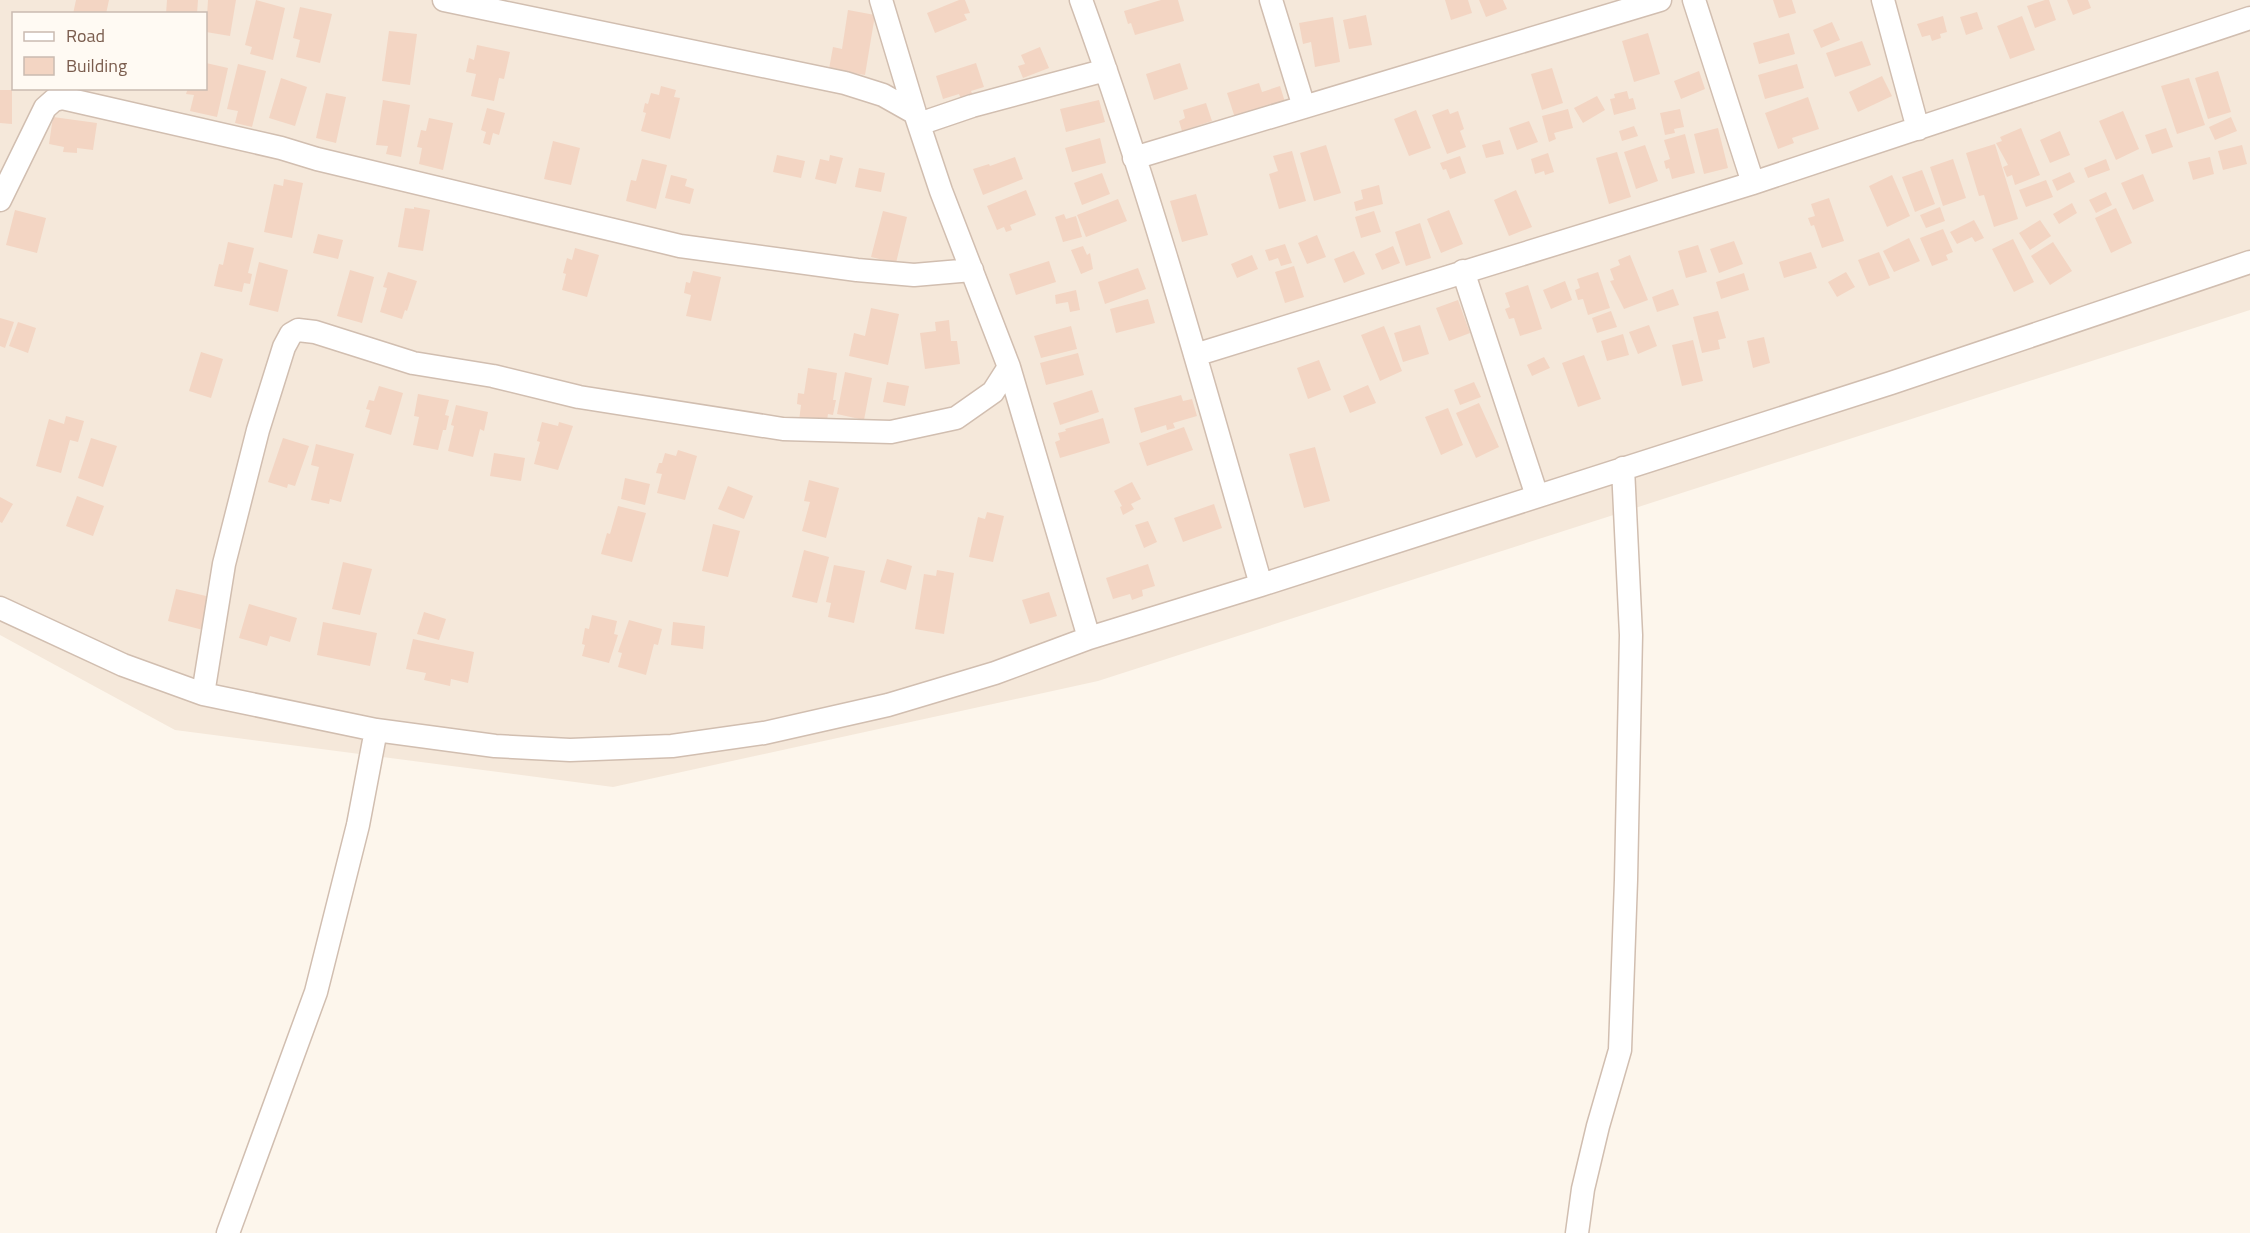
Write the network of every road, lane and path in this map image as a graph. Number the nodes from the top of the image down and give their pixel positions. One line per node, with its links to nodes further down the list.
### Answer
1 (444, 0): 11 (street)
2 (881, 0): 11 (street)
3 (1081, 0): 9 (street)
4 (1271, 0): 10 (street)
5 (1660, 0): 10 (street)
6 (1694, 0): 14 (street)
7 (1883, 0): 12 (street)
8 (2250, 18): 12 (street)
9 (1106, 70): 11 (street); 13 (street)
10 (1304, 106): 13 (street)
11 (917, 118): 17 (street)
12 (1918, 129): 14 (street)
13 (1134, 158): 19 (street)
14 (1753, 183): 18 (street)
15 (0, 200): 17 (street)
16 (2250, 262): 21 (street)
17 (972, 270): 20 (street)
18 (1463, 271): 19 (street); 22 (street)
19 (1195, 355): 23 (street)
20 (1009, 367): 25 (street); 26 (street)
21 (1623, 468): 22 (street); 29 (street)
22 (1537, 496): 23 (street)
23 (1261, 585): 25 (street)
24 (0, 608): 26 (street)
25 (1089, 638): 27 (street)
26 (203, 694): 27 (street)
27 (376, 730): 28 (street)
28 (228, 1233)
29 (1577, 1233)

